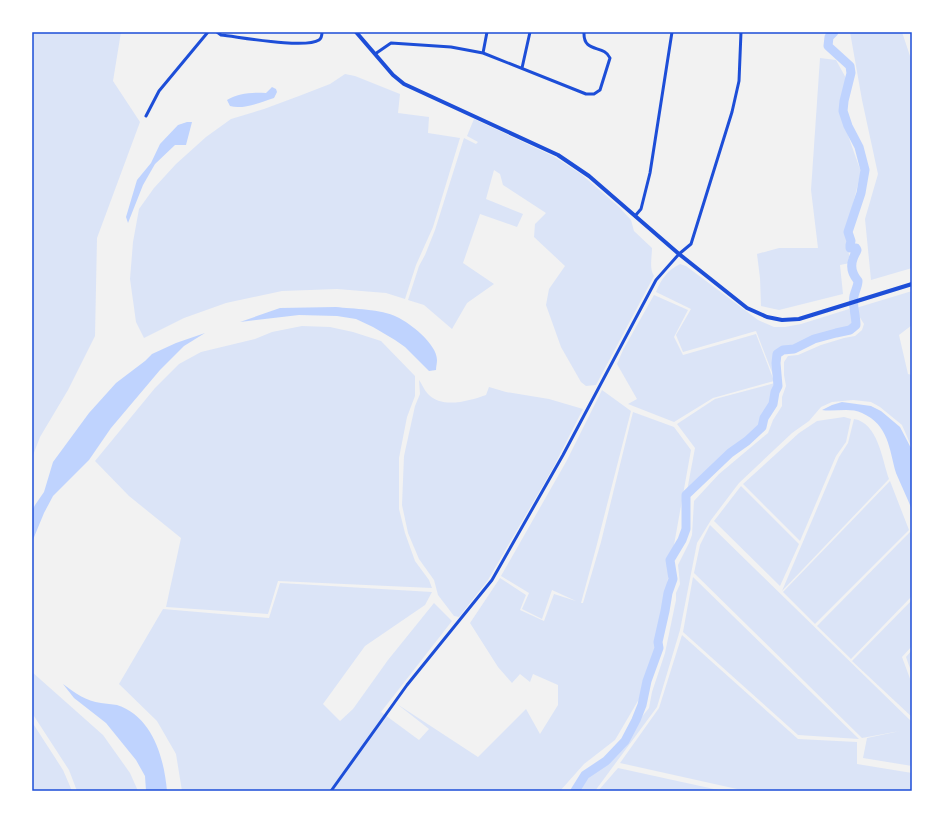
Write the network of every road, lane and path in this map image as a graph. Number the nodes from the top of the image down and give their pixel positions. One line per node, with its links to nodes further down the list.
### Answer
1 (208, 32): 13 (street)
2 (217, 32): 3 (street)
3 (322, 32)
4 (356, 32): 11 (main road)
5 (487, 32): 10 (street)
6 (530, 32): 12 (street)
7 (584, 32): 12 (street)
8 (672, 32): 14 (street)
9 (742, 32): 15 (street)
10 (483, 53): 11 (street); 12 (street)
11 (375, 54): 14 (main road)
12 (522, 68)
13 (146, 116)
14 (635, 216): 15 (main road)
15 (679, 254): 16 (main road); 17 (street)
16 (912, 284)
17 (331, 791)

